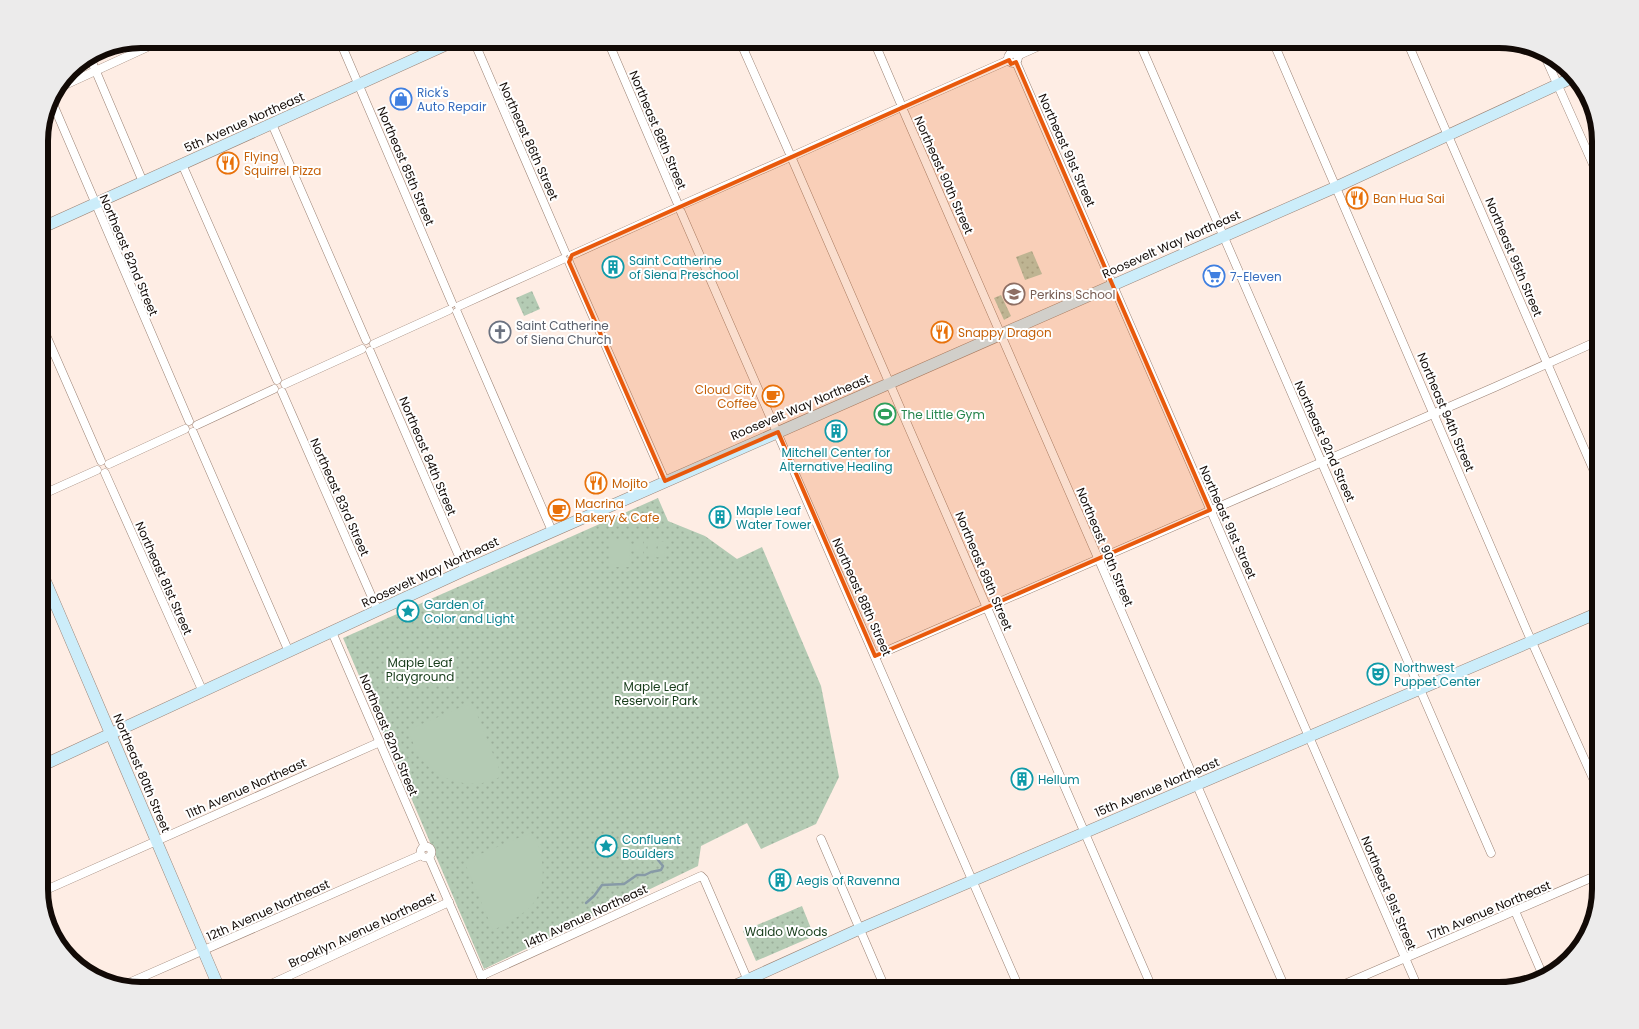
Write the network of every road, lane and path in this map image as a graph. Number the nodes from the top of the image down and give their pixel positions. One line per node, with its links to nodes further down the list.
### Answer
1 (145, 48): 16 (street)
2 (343, 48): 20 (street, Northeast 85th Street)
3 (439, 48): 20 (main road, 5th Avenue Northeast)
4 (477, 48): 34 (street, Northeast 86th Street)
5 (610, 48): 31 (street, Northeast 88th Street)
6 (743, 48): 25 (street, Northeast 89th Street)
7 (876, 48): 22 (street, Northeast 90th Street)
8 (1009, 48): 13 (street, Northeast 91st Street)
9 (1035, 48): 13 (street)
10 (1142, 48): 33 (street, Northeast 92nd Street)
11 (1276, 48): 29 (street, Northeast 94th Street)
12 (1410, 48): 24 (street, Northeast 95th Street)
13 (1013, 58): 22 (street); 35 (street, Northeast 91st Street)
14 (92, 62): 16 (street)
15 (1548, 62): 18 (street)
16 (96, 72): 19 (street); 28 (street)
17 (1568, 80): 18 (main road, Roosevelt Way Northeast)
18 (1558, 84): 24 (main road, Roosevelt Way Northeast); 26 (street)
19 (66, 85)
20 (358, 85): 23 (main road, 5th Avenue Northeast); 36 (street, Northeast 85th Street)
21 (54, 107): 30 (street, Northeast 82nd Street)
22 (902, 107): 25 (street); 37 (street, Northeast 90th Street)
23 (272, 124): 27 (main road, 5th Avenue Northeast); 39 (street)
24 (1449, 135): 29 (main road, Roosevelt Way Northeast); 44 (street, Northeast 95th Street)
25 (790, 157): 31 (street); 45 (street, Northeast 89th Street)
26 (1591, 160)
27 (182, 164): 28 (main road, 5th Avenue Northeast); 46 (street, Northeast 83rd Street)
28 (143, 182): 30 (main road, 5th Avenue Northeast)
29 (1336, 187): 33 (main road, Roosevelt Way Northeast); 47 (street, Northeast 94th Street)
30 (95, 204): 32 (main road, 5th Avenue Northeast); 48 (street, Northeast 82nd Street)
31 (679, 207): 34 (street); 49 (street, Northeast 88th Street)
32 (48, 225)
33 (1223, 236): 35 (main road, Roosevelt Way Northeast); 51 (street, Northeast 92nd Street)
34 (568, 257): 36 (street); 55 (street, Northeast 86th Street)
35 (1113, 284): 37 (main road, Roosevelt Way Northeast); 57 (street, Northeast 91st Street)
36 (454, 308): 40 (street); 58 (street, Northeast 85th Street)
37 (1000, 333): 45 (main road, Roosevelt Way Northeast); 59 (street, Northeast 90th Street)
38 (48, 338): 50 (street)
39 (366, 340): 40 (street); 42 (street)
40 (374, 344): 43 (street)
41 (1591, 344): 44 (street)
42 (362, 348): 43 (street); 46 (street)
43 (370, 352): 60 (street, Northeast 84th Street)
44 (1548, 364): 47 (street); 52 (street, Northeast 95th Street)
45 (890, 383): 49 (main road, Roosevelt Way Northeast); 62 (street, Northeast 89th Street)
46 (279, 386): 48 (street); 63 (street, Northeast 83rd Street)
47 (1434, 413): 51 (street); 66 (street, Northeast 94th Street)
48 (193, 426): 50 (street); 67 (street, Northeast 82nd Street)
49 (778, 432): 55 (main road, Roosevelt Way Northeast); 68 (street, Northeast 88th Street)
50 (105, 462): 53 (street); 54 (street)
51 (1322, 462): 57 (street); 69 (street, Northeast 92nd Street)
52 (1591, 465)
53 (97, 470): 54 (street); 56 (street)
54 (105, 473): 70 (street, Northeast 81st Street)
55 (665, 481): 58 (main road, Roosevelt Way Northeast)
56 (48, 492)
57 (1210, 510): 59 (street); 72 (street, Northeast 91st Street)
58 (552, 531): 60 (main road, Roosevelt Way Northeast)
59 (1098, 560): 62 (street); 76 (street, Northeast 90th Street)
60 (465, 570): 63 (main road, Roosevelt Way Northeast)
61 (48, 587): 71 (main road, Northeast 80th Street)
62 (987, 607): 68 (street); 77 (street, Northeast 89th Street)
63 (378, 611): 65 (main road, Roosevelt Way Northeast)
64 (1592, 616): 66 (main road, 15th Avenue Northeast)
65 (332, 632): 67 (main road, Roosevelt Way Northeast); 73 (street, Northeast 82nd Street)
66 (1532, 641): 69 (main road, 15th Avenue Northeast); 75 (street, Northeast 94th Street)
67 (289, 652): 70 (main road, Roosevelt Way Northeast)
68 (875, 656): 83 (street, Northeast 88th Street)
69 (1419, 690): 72 (main road, 15th Avenue Northeast); 81 (street, Northeast 92nd Street)
70 (202, 692): 71 (main road, Roosevelt Way Northeast)
71 (111, 735): 74 (main road, Roosevelt Way Northeast); 79 (main road, Northeast 80th Street)
72 (1310, 737): 76 (main road, 15th Avenue Northeast); 89 (street, Northeast 91st Street)
73 (380, 742): 79 (street, 11th Avenue Northeast); 80 (street, Northeast 82nd Street)
74 (48, 763)
75 (1592, 776)
76 (1196, 785): 77 (main road, 15th Avenue Northeast); 101 (street, Northeast 90th Street)
77 (1085, 833): 83 (main road, 15th Avenue Northeast); 100 (street, Northeast 89th Street)
78 (821, 839): 87 (street)
79 (156, 840): 84 (street, 11th Avenue Northeast); 88 (main road, Northeast 80th Street)
80 (425, 853): 85 (street, Northeast 82nd Street); 88 (street, 12th Avenue Northeast)
81 (1491, 853)
82 (1592, 877): 86 (street, 17th Avenue Northeast)
83 (973, 881): 87 (main road, 15th Avenue Northeast); 99 (street, Northeast 88th Street)
84 (48, 889)
85 (449, 902): 91 (street, Northeast 82nd Street); 94 (street, Brooklyn Avenue Northeast)
86 (1515, 911): 89 (street, 17th Avenue Northeast); 90 (street)
87 (860, 929): 97 (main road, 15th Avenue Northeast); 98 (street)
88 (203, 951): 92 (street, 12th Avenue Northeast); 93 (main road, Northeast 80th Street)
89 (1405, 959): 102 (street, 17th Avenue Northeast); 103 (street, Northeast 91st Street)
90 (1541, 971)
91 (481, 976): 95 (street, Northeast 82nd Street); 96 (street, 14th Avenue Northeast)
92 (133, 981)
93 (217, 982)
94 (275, 982)
95 (483, 982)
96 (749, 982)
97 (756, 982)
98 (883, 982)
99 (1017, 982)
100 (1150, 982)
101 (1282, 982)
102 (1350, 982)
103 (1415, 982)

